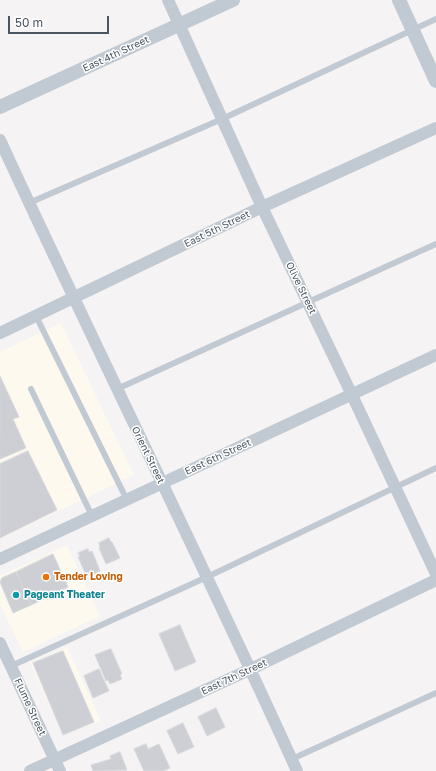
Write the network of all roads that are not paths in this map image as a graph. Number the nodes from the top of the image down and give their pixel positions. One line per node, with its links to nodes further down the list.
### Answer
1 (168, 0): 5 (street, Olive Street)
2 (233, 0): 5 (street, East 4th Street)
3 (399, 0): 6 (street)
4 (436, 19): 6 (lane)
5 (180, 25): 8 (street, East 4th Street); 9 (street, Olive Street)
6 (413, 30): 7 (street); 9 (lane)
7 (436, 81)
8 (0, 108)
9 (222, 119): 12 (lane); 13 (street, Olive Street)
10 (436, 128): 13 (street, East 5th Street)
11 (0, 140): 12 (street, Orient Street)
12 (29, 202): 15 (street, Orient Street)
13 (262, 207): 15 (street, East 5th Street); 16 (street, Olive Street)
14 (436, 244): 16 (lane)
15 (73, 298): 17 (street, East 5th Street); 21 (street, Orient Street)
16 (307, 301): 21 (lane); 22 (street, Olive Street)
17 (36, 316): 18 (street, East 5th Street); 26 (lane)
18 (0, 333)
19 (436, 355): 22 (street, East 6th Street)
20 (31, 388): 27 (lane)
21 (117, 389): 24 (street, Orient Street)
22 (352, 395): 24 (street, East 6th Street); 25 (street, Olive Street)
23 (436, 468): 25 (lane)
24 (162, 484): 26 (street, East 6th Street); 30 (street, Orient Street)
25 (396, 488): 29 (street, Olive Street); 30 (lane)
26 (127, 500): 27 (street, East 6th Street)
27 (92, 516): 28 (street, East 6th Street)
28 (0, 559)
29 (436, 574)
30 (207, 577): 33 (lane); 34 (street, Orient Street)
31 (436, 580): 34 (street, East 7th Street)
32 (0, 643): 33 (street, Flume Street)
33 (11, 666): 37 (street, Flume Street)
34 (251, 669): 36 (street, Orient Street); 37 (street, East 7th Street)
35 (436, 692): 36 (lane)
36 (292, 758): 40 (street, Orient Street)
37 (54, 760): 38 (street, East 7th Street); 39 (street, Flume Street)
38 (30, 771)
39 (60, 771)
40 (298, 771)

